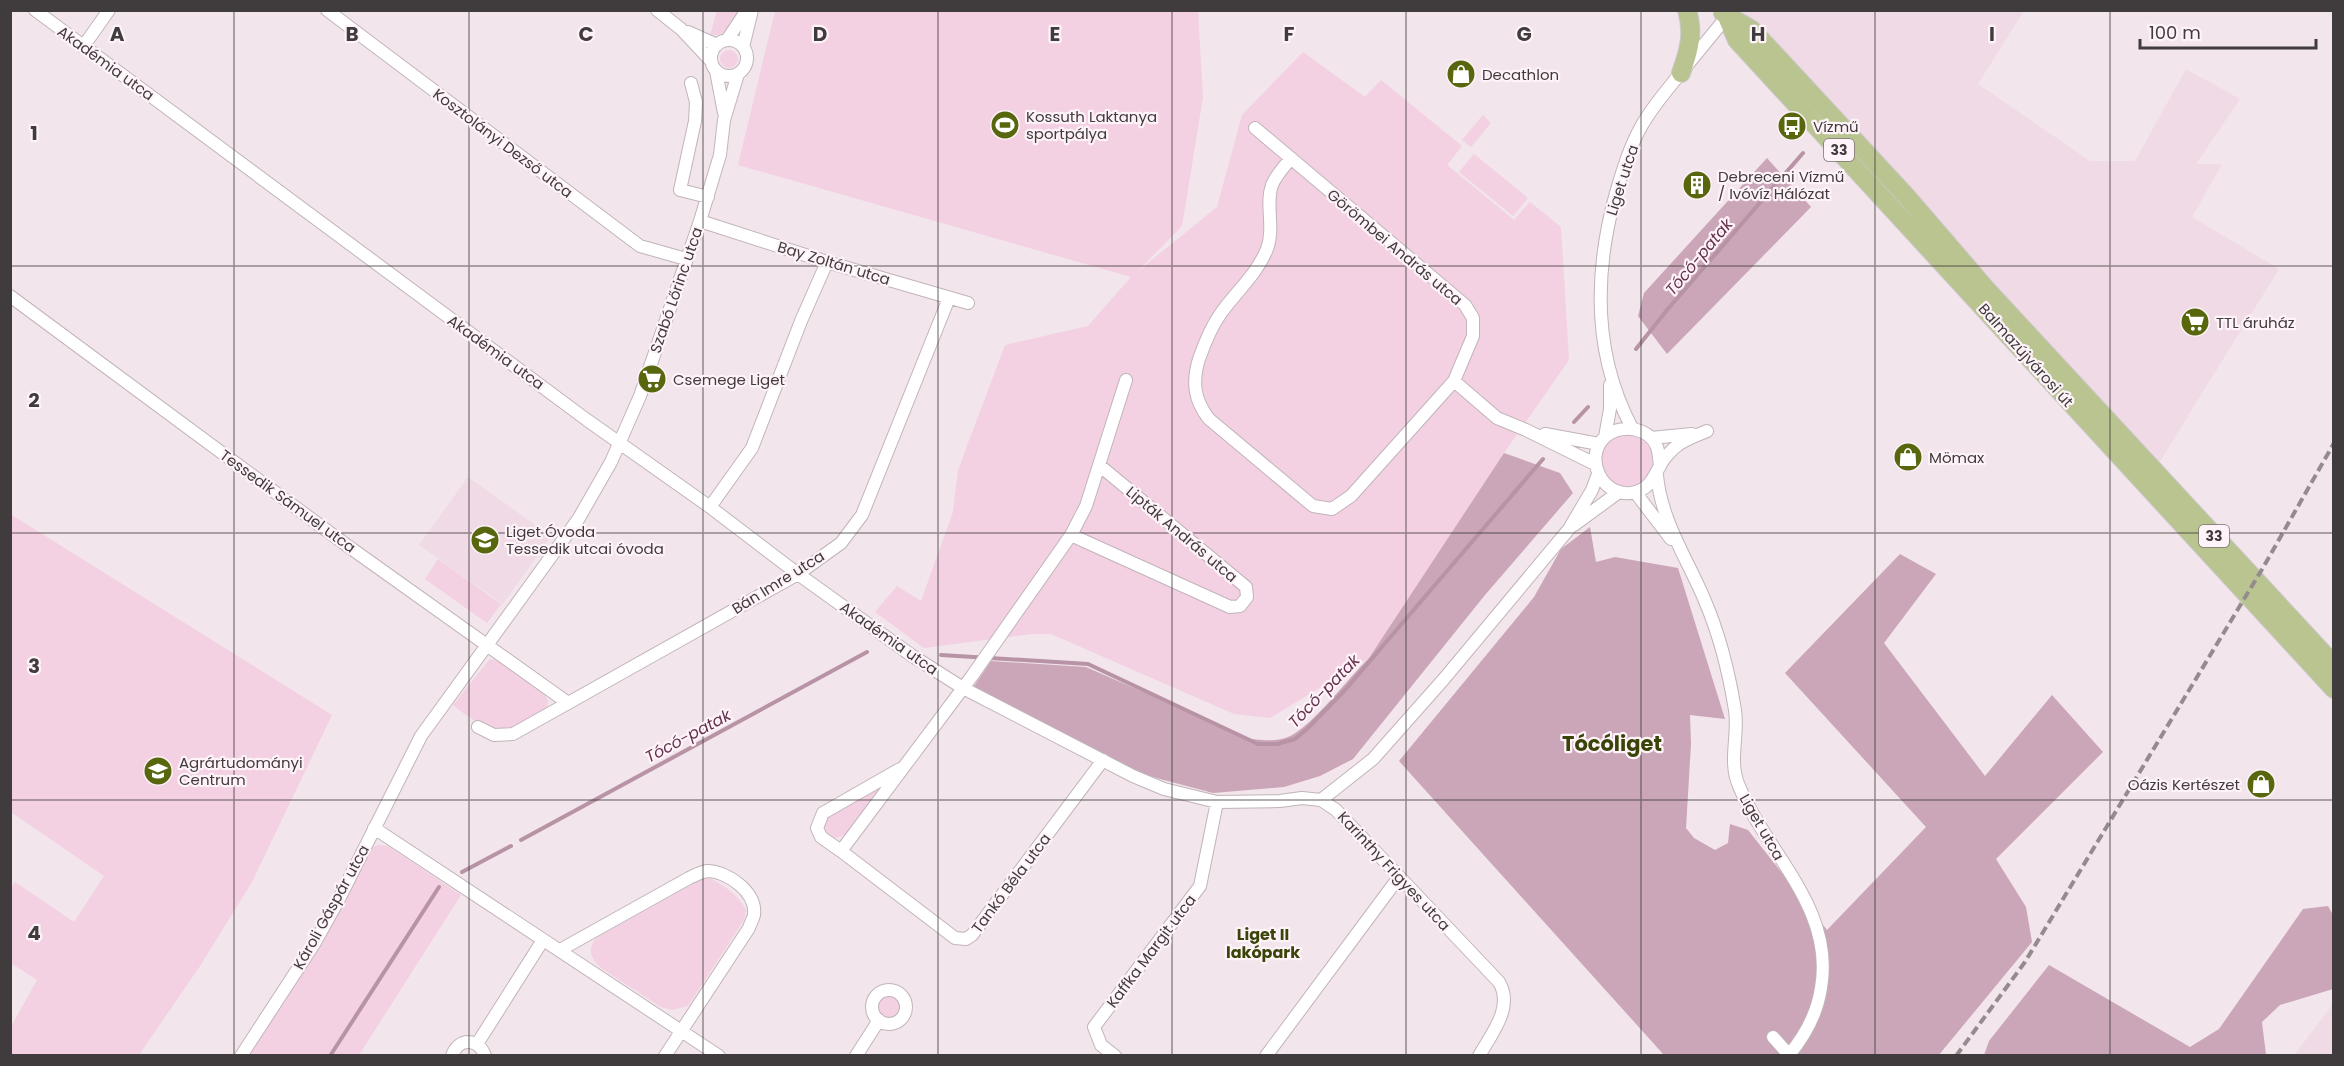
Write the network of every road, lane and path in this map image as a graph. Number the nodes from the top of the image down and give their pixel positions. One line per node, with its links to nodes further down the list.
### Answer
1 (35, 10): 11 (street, Akadémia utca)
2 (109, 10): 11 (street)
3 (327, 10): 22 (street, Kosztolányi Dezső utca)
4 (657, 10): 9 (street)
5 (747, 10): 10 (street)
6 (752, 10): 12 (street)
7 (1687, 10): 14 (main road)
8 (1726, 13): 14 (street, Liget utca); 46 (main road, Balmazújvárosi út / 33); 48 (main road, Balmazújvárosi út / 33)
9 (681, 29): 10 (street); 13 (street)
10 (722, 42): 12 (street); 13 (street)
11 (83, 47): 34 (street, Akadémia utca)
12 (743, 47): 15 (street)
13 (713, 66): 15 (street); 17 (street, Szabó Lőrinc utca)
14 (1682, 72): 27 (street, Liget utca)
15 (738, 74): 17 (street, Szabó Lőrinc utca)
16 (691, 83): 20 (street)
17 (724, 120): 20 (street, Szabó Lőrinc utca)
18 (1255, 128): 19 (street, Görömbei András utca)
19 (1291, 158): 29 (street, Görömbei András utca); 29 (street, Görömbei András utca)
20 (708, 197): 21 (street, Szabó Lőrinc utca)
21 (700, 221): 22 (street, Szabó Lőrinc utca); 23 (street, Bay Zoltán utca)
22 (686, 259): 34 (street, Szabó Lőrinc utca)
23 (827, 262): 25 (street, Bay Zoltán utca); 40 (street)
24 (10, 296): 45 (street, Tessedik Sámuel utca)
25 (949, 298): 26 (street, Bay Zoltán utca); 44 (street, Bán Imre utca)
26 (968, 303)
27 (1610, 372): 30 (street, Liget utca); 33 (street, Liget utca)
28 (1126, 380): 35 (street)
29 (1454, 381): 31 (street)
30 (1632, 428): 32 (street); 33 (street)
31 (1526, 430): 33 (street); 36 (street)
32 (1651, 438): 37 (street); 37 (street)
33 (1602, 441): 36 (street)
34 (620, 444): 40 (street, Akadémia utca); 45 (street, Szabó Lőrinc utca)
35 (1099, 465): 42 (street); 42 (street, Lipták András utca)
36 (1597, 469): 38 (street); 41 (street)
37 (1658, 470): 39 (street); 43 (street, Liget utca)
38 (1619, 492): 39 (street); 41 (street)
39 (1635, 492): 43 (street, Liget utca)
40 (710, 507): 44 (street, Akadémia utca)
41 (1569, 529): 54 (street)
42 (1071, 535): 47 (street)
43 (1682, 555): 65 (street, Liget utca)
44 (798, 574): 47 (street, Akadémia utca); 49 (street, Bán Imre utca)
45 (486, 645): 49 (street, Tessedik Sámuel utca); 51 (street, Szabó Lőrinc utca)
46 (2334, 665)
47 (963, 688): 52 (street); 53 (street, Tankó Béla utca)
48 (2334, 689)
49 (568, 703): 50 (street, Bán Imre utca)
50 (478, 727)
51 (411, 753): 56 (street, Károli Gáspár utca)
52 (1103, 760): 55 (street); 57 (street, Tankó Béla utca)
53 (903, 767): 57 (street, Tankó Béla utca); 57 (street, Tankó Béla utca)
54 (1321, 800): 55 (street); 58 (street, Karinthy Frigyes utca)
55 (1217, 802): 72 (street, Kaffka Margit utca)
56 (374, 828): 59 (street); 66 (street, Károli Gáspár utca)
57 (841, 851)
58 (1400, 877): 73 (street); 74 (street, Karinthy Frigyes utca)
59 (543, 940): 60 (street); 64 (street)
60 (560, 950): 62 (street); 62 (street)
61 (879, 1020): 71 (street)
62 (681, 1030): 69 (street); 70 (street)
63 (1773, 1037): 65 (street)
64 (477, 1044): 67 (street); 68 (street)
65 (1789, 1055)
66 (241, 1056)
67 (452, 1056)
68 (485, 1056)
69 (664, 1056)
70 (719, 1056)
71 (856, 1056)
72 (1115, 1056)
73 (1266, 1056)
74 (1479, 1056)

